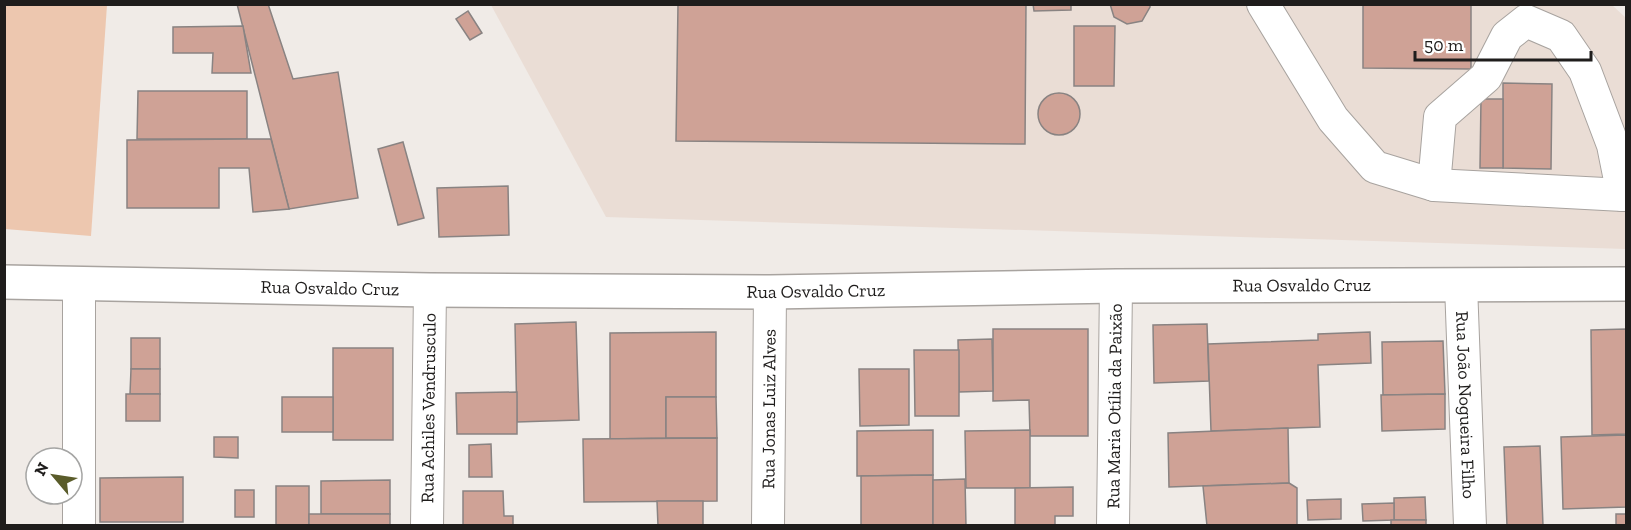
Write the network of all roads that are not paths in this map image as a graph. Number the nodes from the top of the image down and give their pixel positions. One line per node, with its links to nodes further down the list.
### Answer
1 (1263, 4): 3 (street)
2 (1285, 4): 3 (street)
3 (1282, 37): 4 (street)
4 (1434, 185): 5 (street); 5 (street)
5 (1625, 195)
6 (4, 282): 7 (highway, Rua Osvaldo Cruz)
7 (79, 283): 11 (highway, Rua Osvaldo Cruz); 13 (street)
8 (1626, 284): 9 (highway, Rua Osvaldo Cruz)
9 (1461, 285): 10 (highway, Rua Osvaldo Cruz); 17 (street, Rua João Nogueira Filho)
10 (1116, 286): 12 (highway, Rua Osvaldo Cruz); 16 (street, Rua Maria Otília da Paixão)
11 (430, 290): 12 (highway, Rua Osvaldo Cruz); 14 (street, Rua Achiles Vendrusculo)
12 (770, 292): 15 (street, Rua Jonas Luiz Alves)
13 (79, 525)
14 (427, 525)
15 (768, 525)
16 (1113, 525)
17 (1470, 525)

